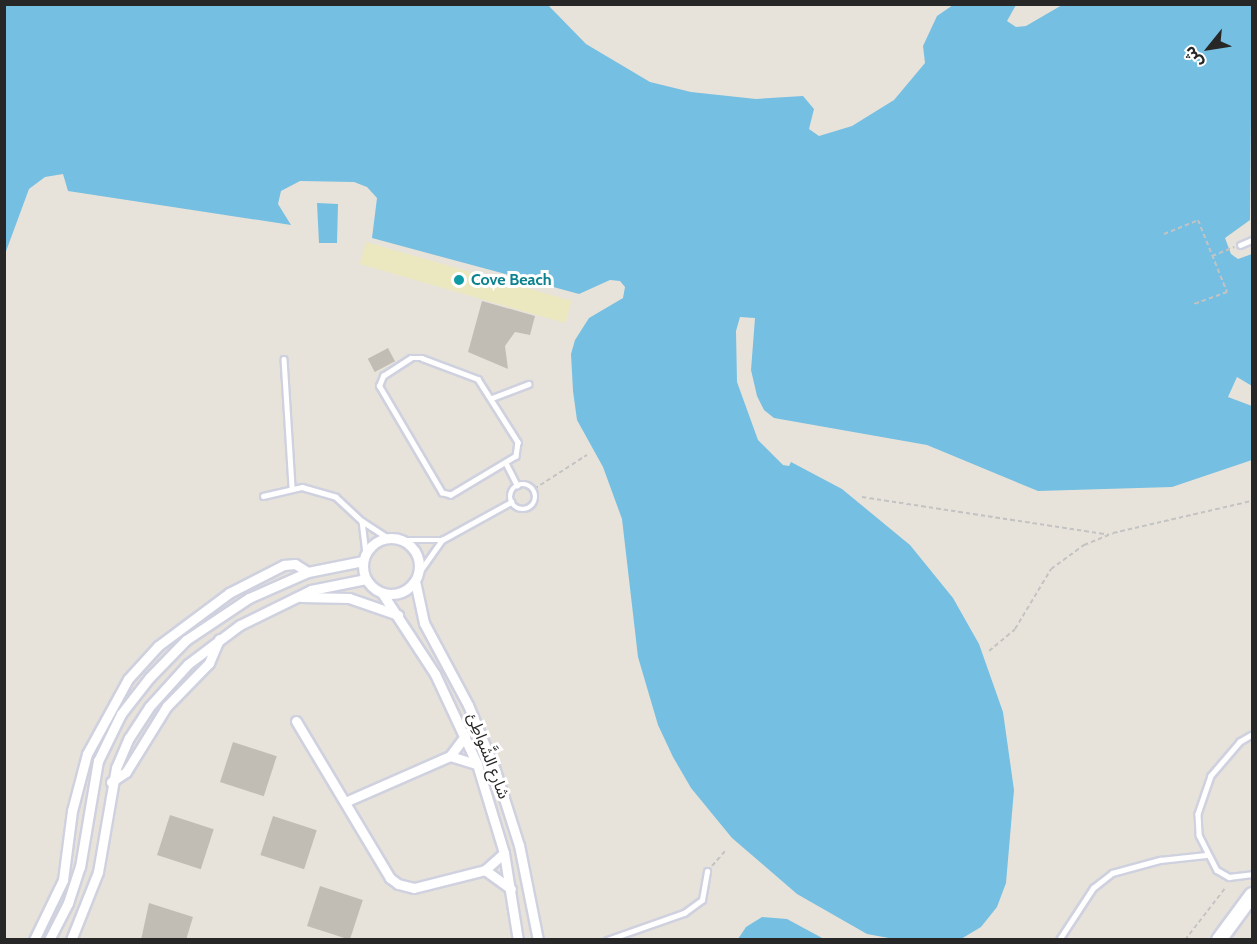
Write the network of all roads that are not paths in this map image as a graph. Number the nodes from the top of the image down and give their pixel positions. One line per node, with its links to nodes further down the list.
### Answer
1 (1252, 240): 2 (lane)
2 (1238, 246)
3 (284, 359): 8 (lane)
4 (528, 384): 5 (lane)
5 (492, 398): 6 (lane); 6 (lane)
6 (506, 464): 7 (lane)
7 (517, 485): 10 (lane); 10 (lane)
8 (292, 487): 9 (lane); 11 (lane)
9 (263, 496)
10 (511, 502): 14 (lane)
11 (362, 521): 12 (lane); 15 (lane)
12 (388, 538): 13 (street); 15 (street)
13 (401, 540): 14 (lane); 17 (street)
14 (442, 540): 17 (lane)
15 (364, 557): 16 (street); 18 (street)
16 (308, 572): 37 (street); 38 (street)
17 (416, 578): 19 (street); 41 (street, شارع الشَّواطِئ)
18 (366, 579): 19 (street); 20 (street)
19 (382, 593): 21 (street, شارع الشَّواطِئ)
20 (296, 597): 21 (street); 22 (street)
21 (399, 616): 25 (street, شارع الشَّواطِئ)
22 (219, 639): 28 (street); 28 (street)
23 (296, 721): 29 (street)
24 (1252, 735): 31 (lane)
25 (465, 736): 26 (street, شارع الشَّواطِئ); 27 (street, شارع الشَّواطِئ)
26 (450, 756): 27 (street, شارع الشَّواطِئ); 29 (street)
27 (477, 764): 30 (street, شارع الشَّواطِئ)
28 (111, 782): 39 (street)
29 (345, 802): 32 (street)
30 (504, 853): 32 (street); 35 (street, شارع الشَّواطِئ)
31 (1206, 855): 34 (lane); 43 (lane)
32 (485, 870): 35 (street)
33 (707, 871): 42 (lane)
34 (1252, 874)
35 (512, 889): 40 (street, شارع الشَّواطِئ)
36 (1252, 895): 44 (main road)
37 (34, 939)
38 (49, 939)
39 (71, 939)
40 (518, 939)
41 (538, 939)
42 (607, 939)
43 (1059, 939)
44 (1219, 939)

